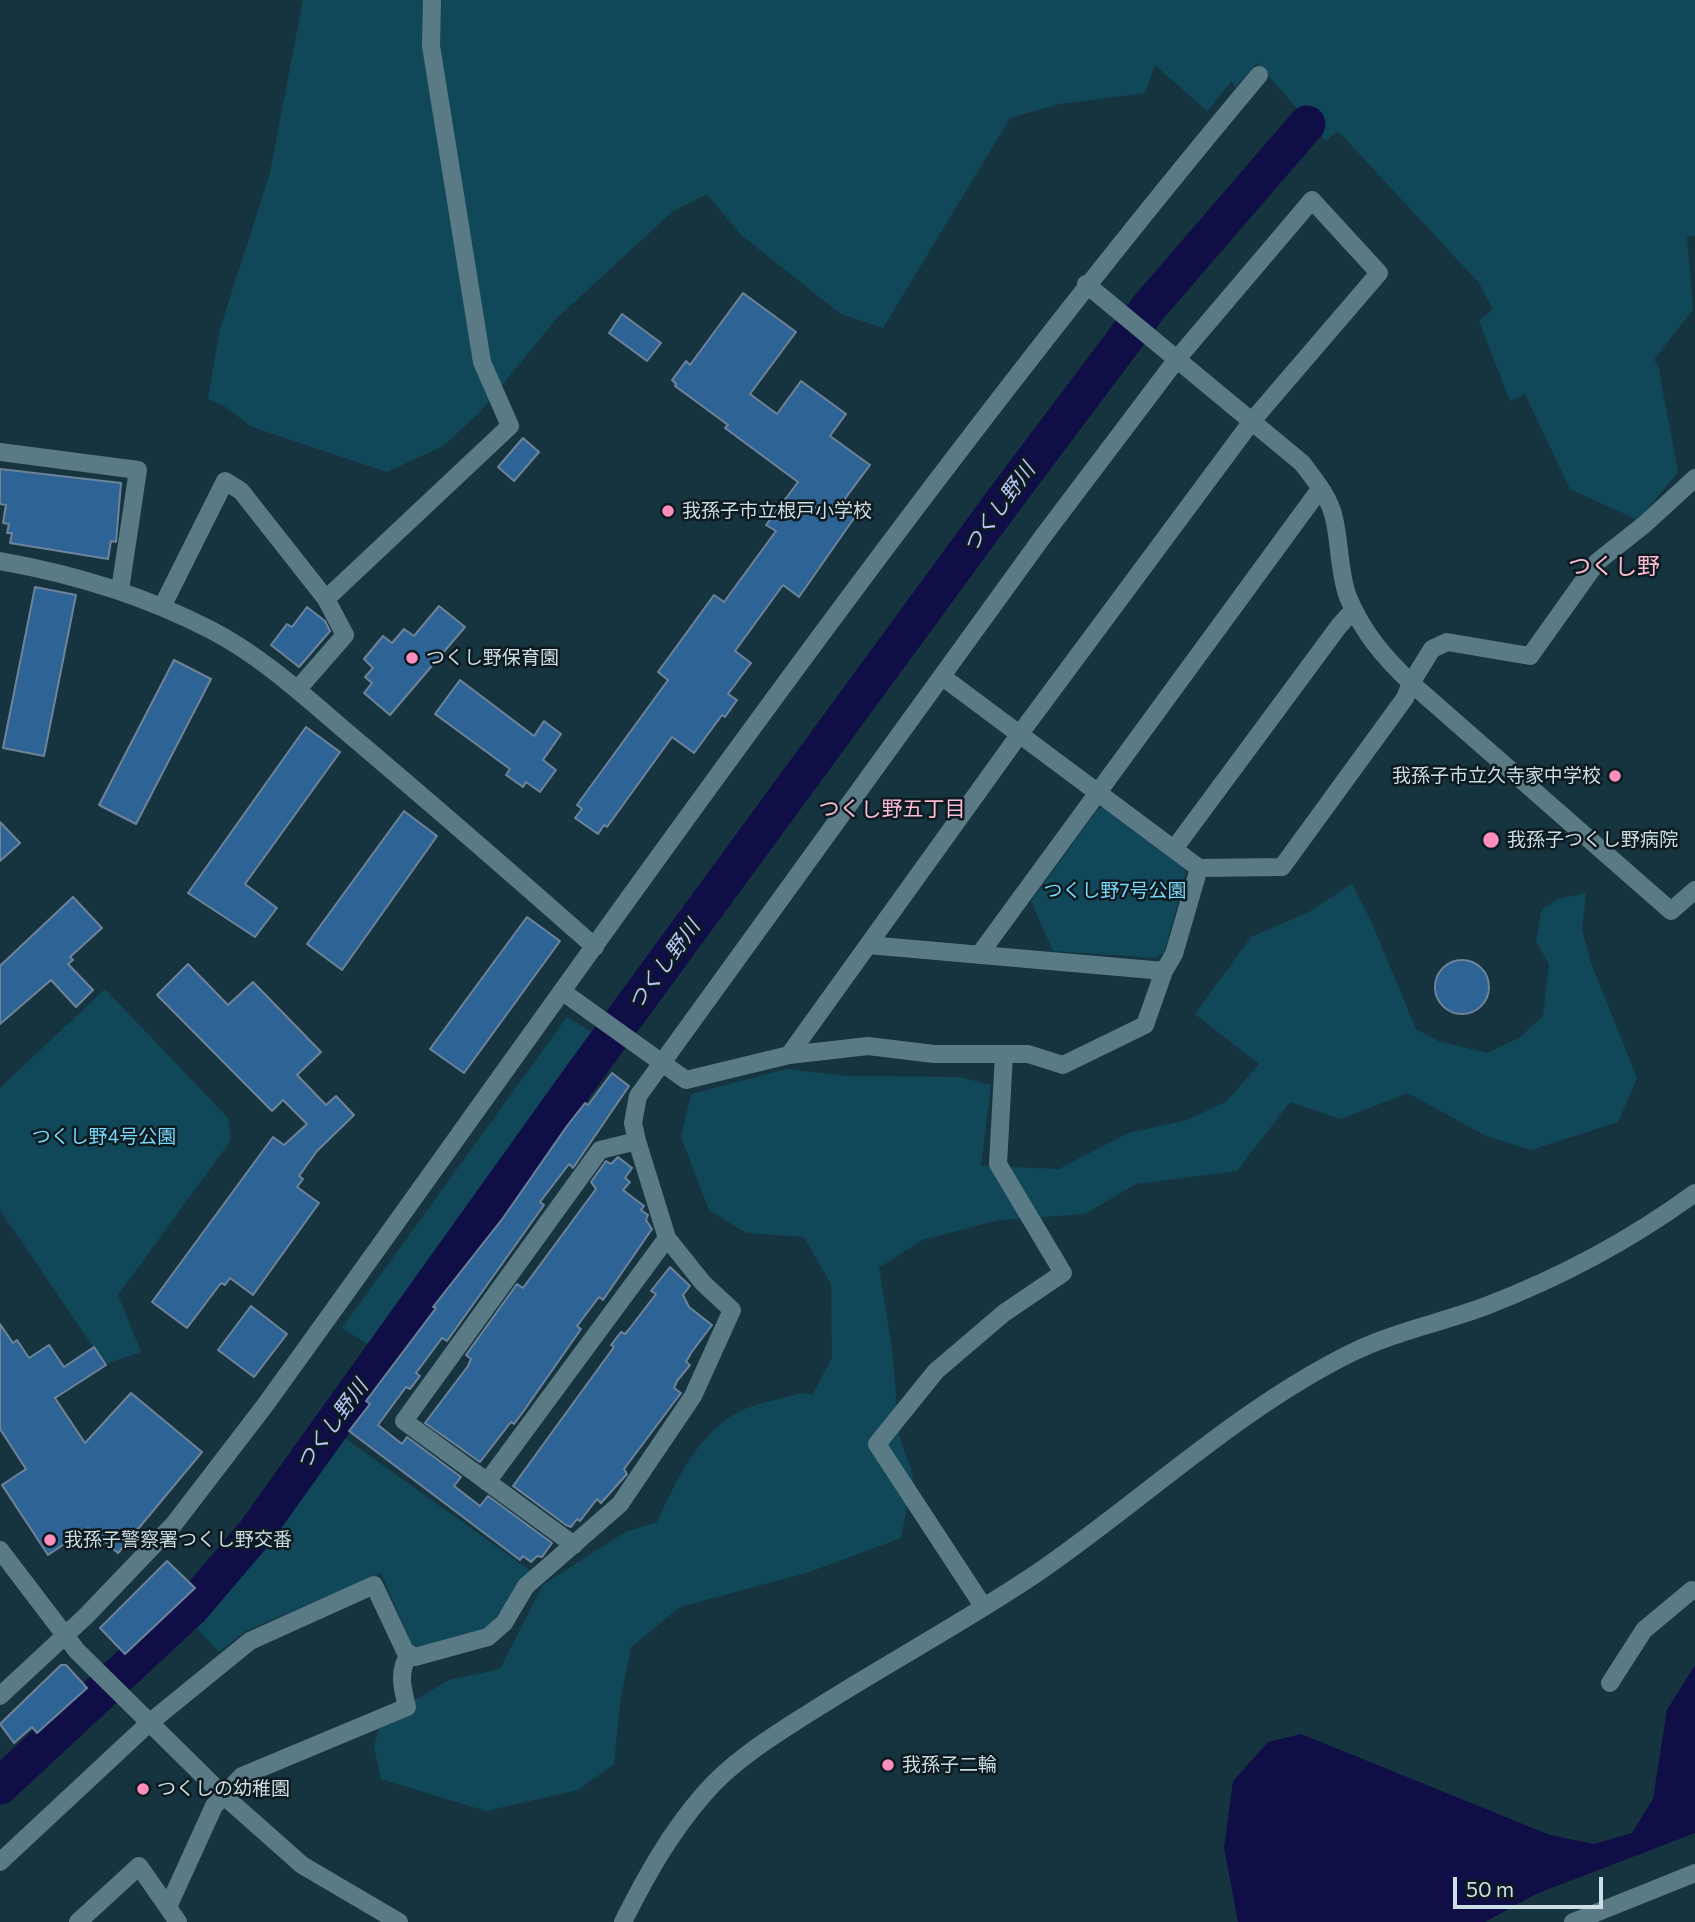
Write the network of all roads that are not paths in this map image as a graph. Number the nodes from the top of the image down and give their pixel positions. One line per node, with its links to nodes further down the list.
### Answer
1 (432, 0): 11 (street)
2 (1259, 75): 3 (street)
3 (1086, 284): 4 (street); 23 (street)
4 (1177, 359): 5 (street); 5 (street); 14 (street)
5 (1252, 421): 8 (street); 17 (street)
6 (0, 452): 10 (street)
7 (1695, 478): 15 (street)
8 (1320, 489): 13 (street); 18 (street)
9 (0, 561): 10 (street)
10 (120, 590): 12 (street)
11 (326, 599): 12 (street); 16 (street)
12 (162, 607): 16 (street)
13 (1356, 614): 15 (street); 19 (street)
14 (944, 677): 17 (street); 29 (street)
15 (1411, 683): 20 (street); 21 (street)
16 (297, 690): 23 (street)
17 (1019, 735): 18 (street); 22 (street)
18 (1097, 794): 19 (street); 24 (street)
19 (1174, 849): 20 (street)
20 (1199, 868): 25 (street)
21 (1695, 890)
22 (868, 945): 24 (street); 28 (street)
23 (595, 947): 26 (street)
24 (979, 955): 25 (street)
25 (1164, 971): 27 (street)
26 (563, 992): 29 (street); 38 (street)
27 (1004, 1054): 28 (street); 37 (street)
28 (789, 1055): 29 (street)
29 (663, 1063): 30 (street)
30 (637, 1140): 32 (street); 33 (street)
31 (1695, 1192): 37 (street)
32 (667, 1238): 33 (street); 34 (street)
33 (487, 1482): 34 (street)
34 (574, 1545): 39 (street)
35 (0, 1550): 38 (street)
36 (1695, 1591): 40 (street)
37 (983, 1606): 51 (street)
38 (64, 1637): 41 (street); 42 (street)
39 (409, 1654): 42 (street); 43 (street)
40 (1610, 1683)
41 (0, 1696)
42 (148, 1724): 43 (street); 44 (street)
43 (223, 1795): 46 (street); 50 (street)
44 (0, 1862)
45 (1695, 1873): 47 (street)
46 (168, 1907): 48 (street); 49 (street)
47 (1603, 1916): 52 (street)
48 (78, 1922)
49 (178, 1922)
50 (399, 1922)
51 (623, 1922)
52 (1573, 1922)

